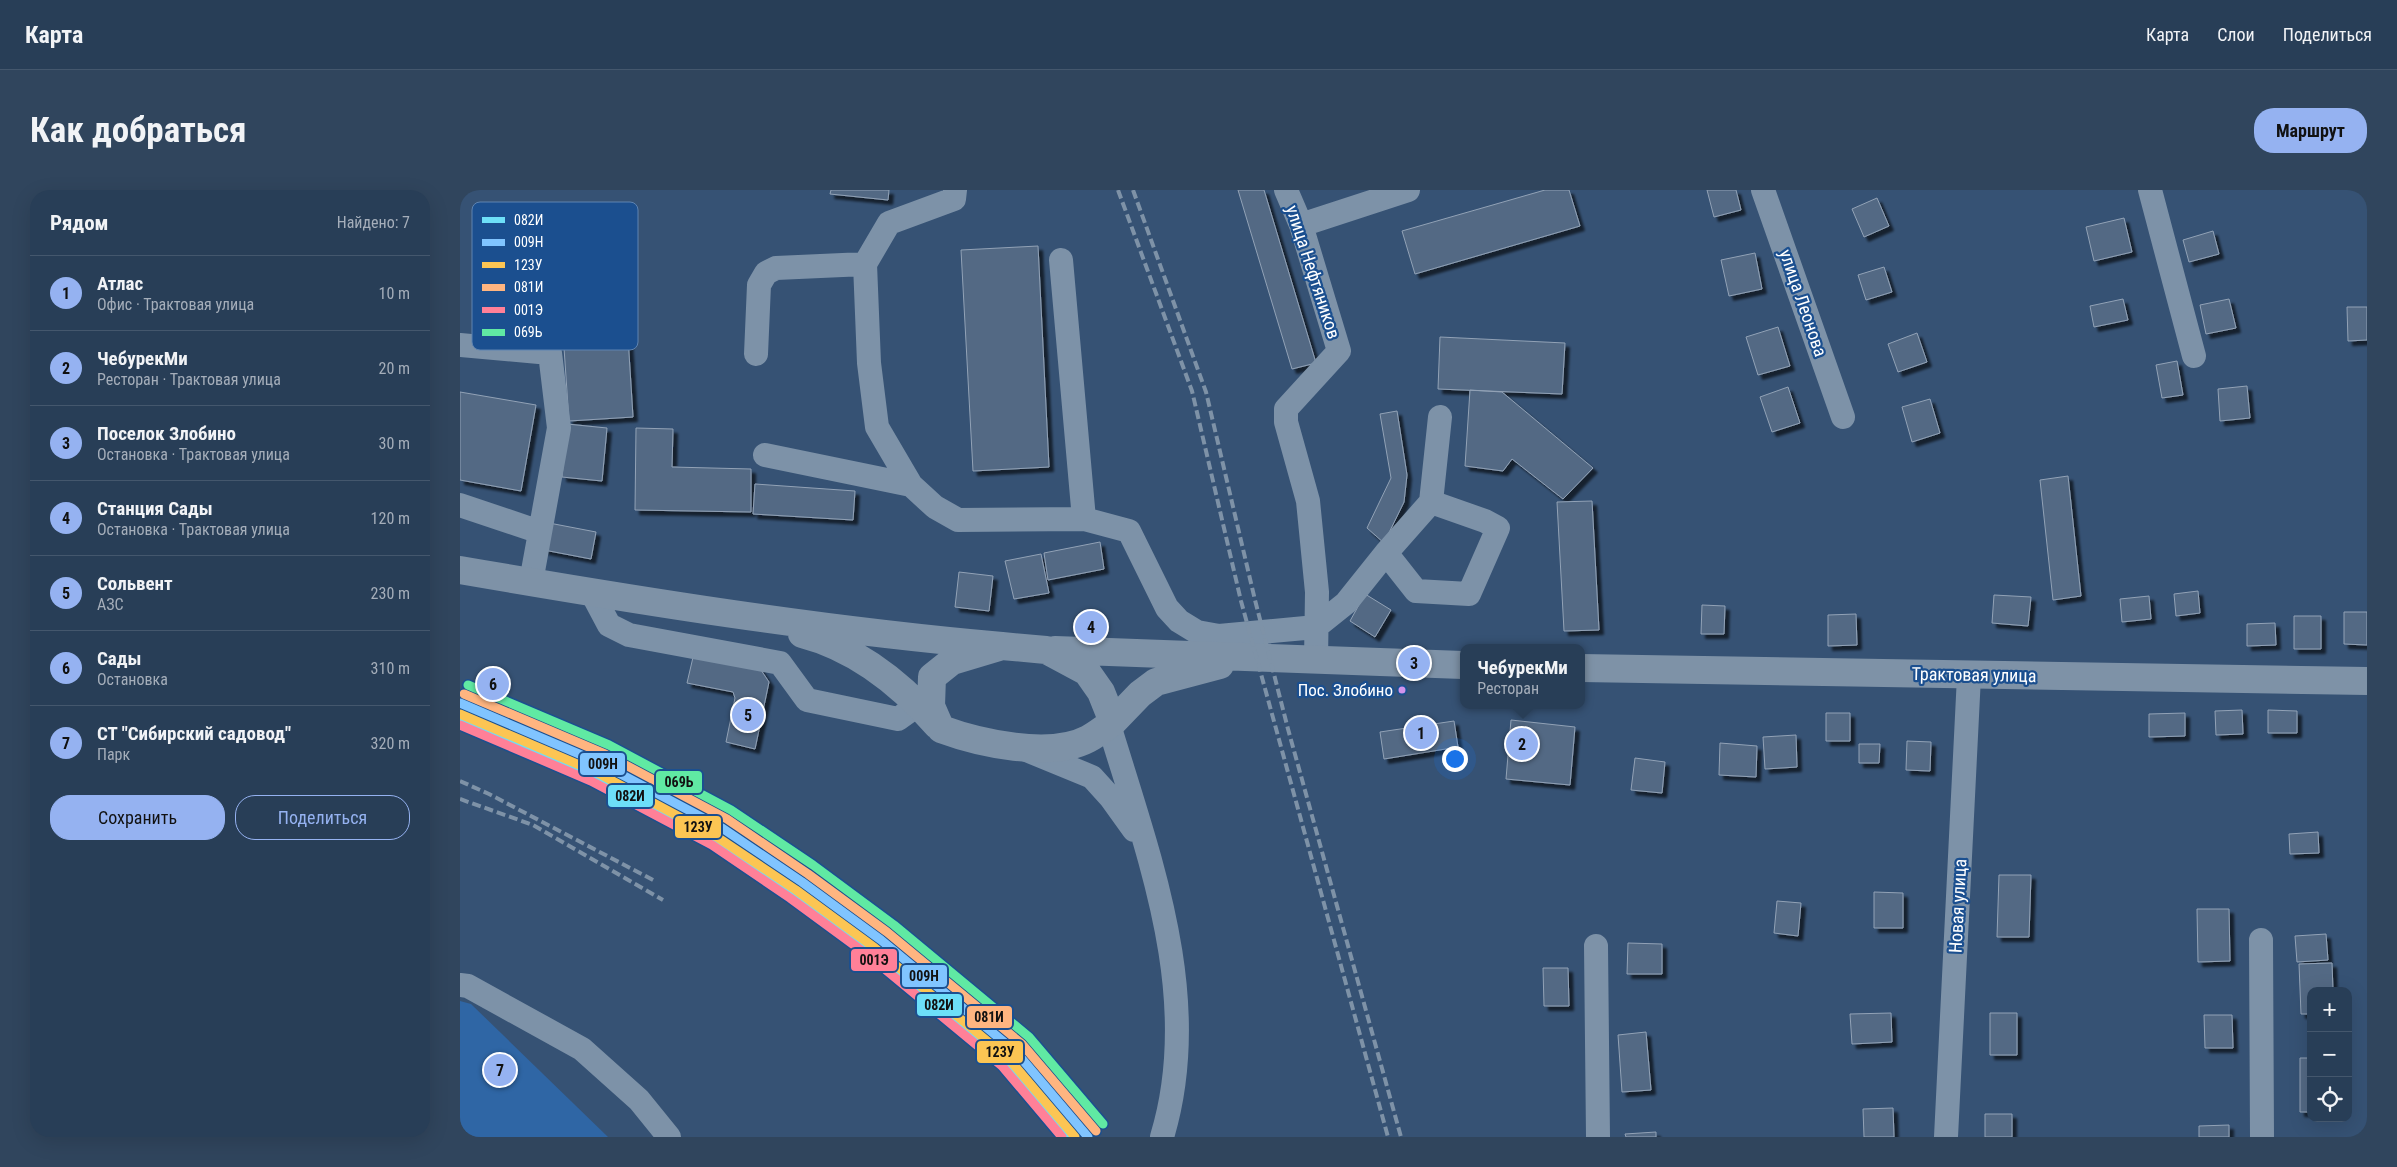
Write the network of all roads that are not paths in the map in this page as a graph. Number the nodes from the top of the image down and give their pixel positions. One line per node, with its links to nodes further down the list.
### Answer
1 (955, 190): 8 (street)
2 (1286, 190): 6 (street, улица Нефтяников)
3 (1408, 190): 6 (street)
4 (1763, 190): 13 (street, улица Леонова)
5 (2150, 190): 11 (street)
6 (1301, 225): 25 (street, улица Нефтяников)
7 (1060, 260): 18 (street)
8 (865, 264): 10 (street); 15 (street)
9 (516, 350): 19 (street)
10 (756, 354)
11 (2194, 356)
12 (1440, 417): 16 (street)
13 (1843, 417)
14 (765, 455): 15 (street)
15 (911, 485): 18 (street)
16 (1431, 502): 20 (street); 20 (street)
17 (460, 505): 19 (street)
18 (1084, 519): 25 (street)
19 (540, 532): 22 (street)
20 (1386, 553): 25 (street)
21 (460, 570): 22 (highway)
22 (531, 582): 23 (highway)
23 (592, 593): 24 (highway); 34 (street)
24 (719, 613): 26 (highway); 34 (highway)
25 (1316, 627): 29 (street, улица Нефтяников)
26 (1002, 646): 27 (highway); 36 (highway)
27 (1046, 650): 28 (highway); 35 (highway)
28 (1248, 658): 29 (highway); 35 (highway)
29 (1316, 661): 30 (highway)
30 (1460, 665)
31 (1585, 668): 32 (highway, Трактовая улица)
32 (1969, 676): 33 (highway, Трактовая улица); 45 (street, Новая улица)
33 (2367, 681)
34 (919, 704): 36 (highway)
35 (1111, 723): 37 (highway); 38 (street)
36 (941, 729): 37 (highway)
37 (1021, 748): 38 (street)
38 (1147, 848): 43 (street)
39 (2261, 940): 46 (street)
40 (1596, 946): 44 (street)
41 (460, 985): 42 (street)
42 (669, 1137)
43 (1162, 1137)
44 (1598, 1137)
45 (1946, 1137)
46 (2262, 1137)

